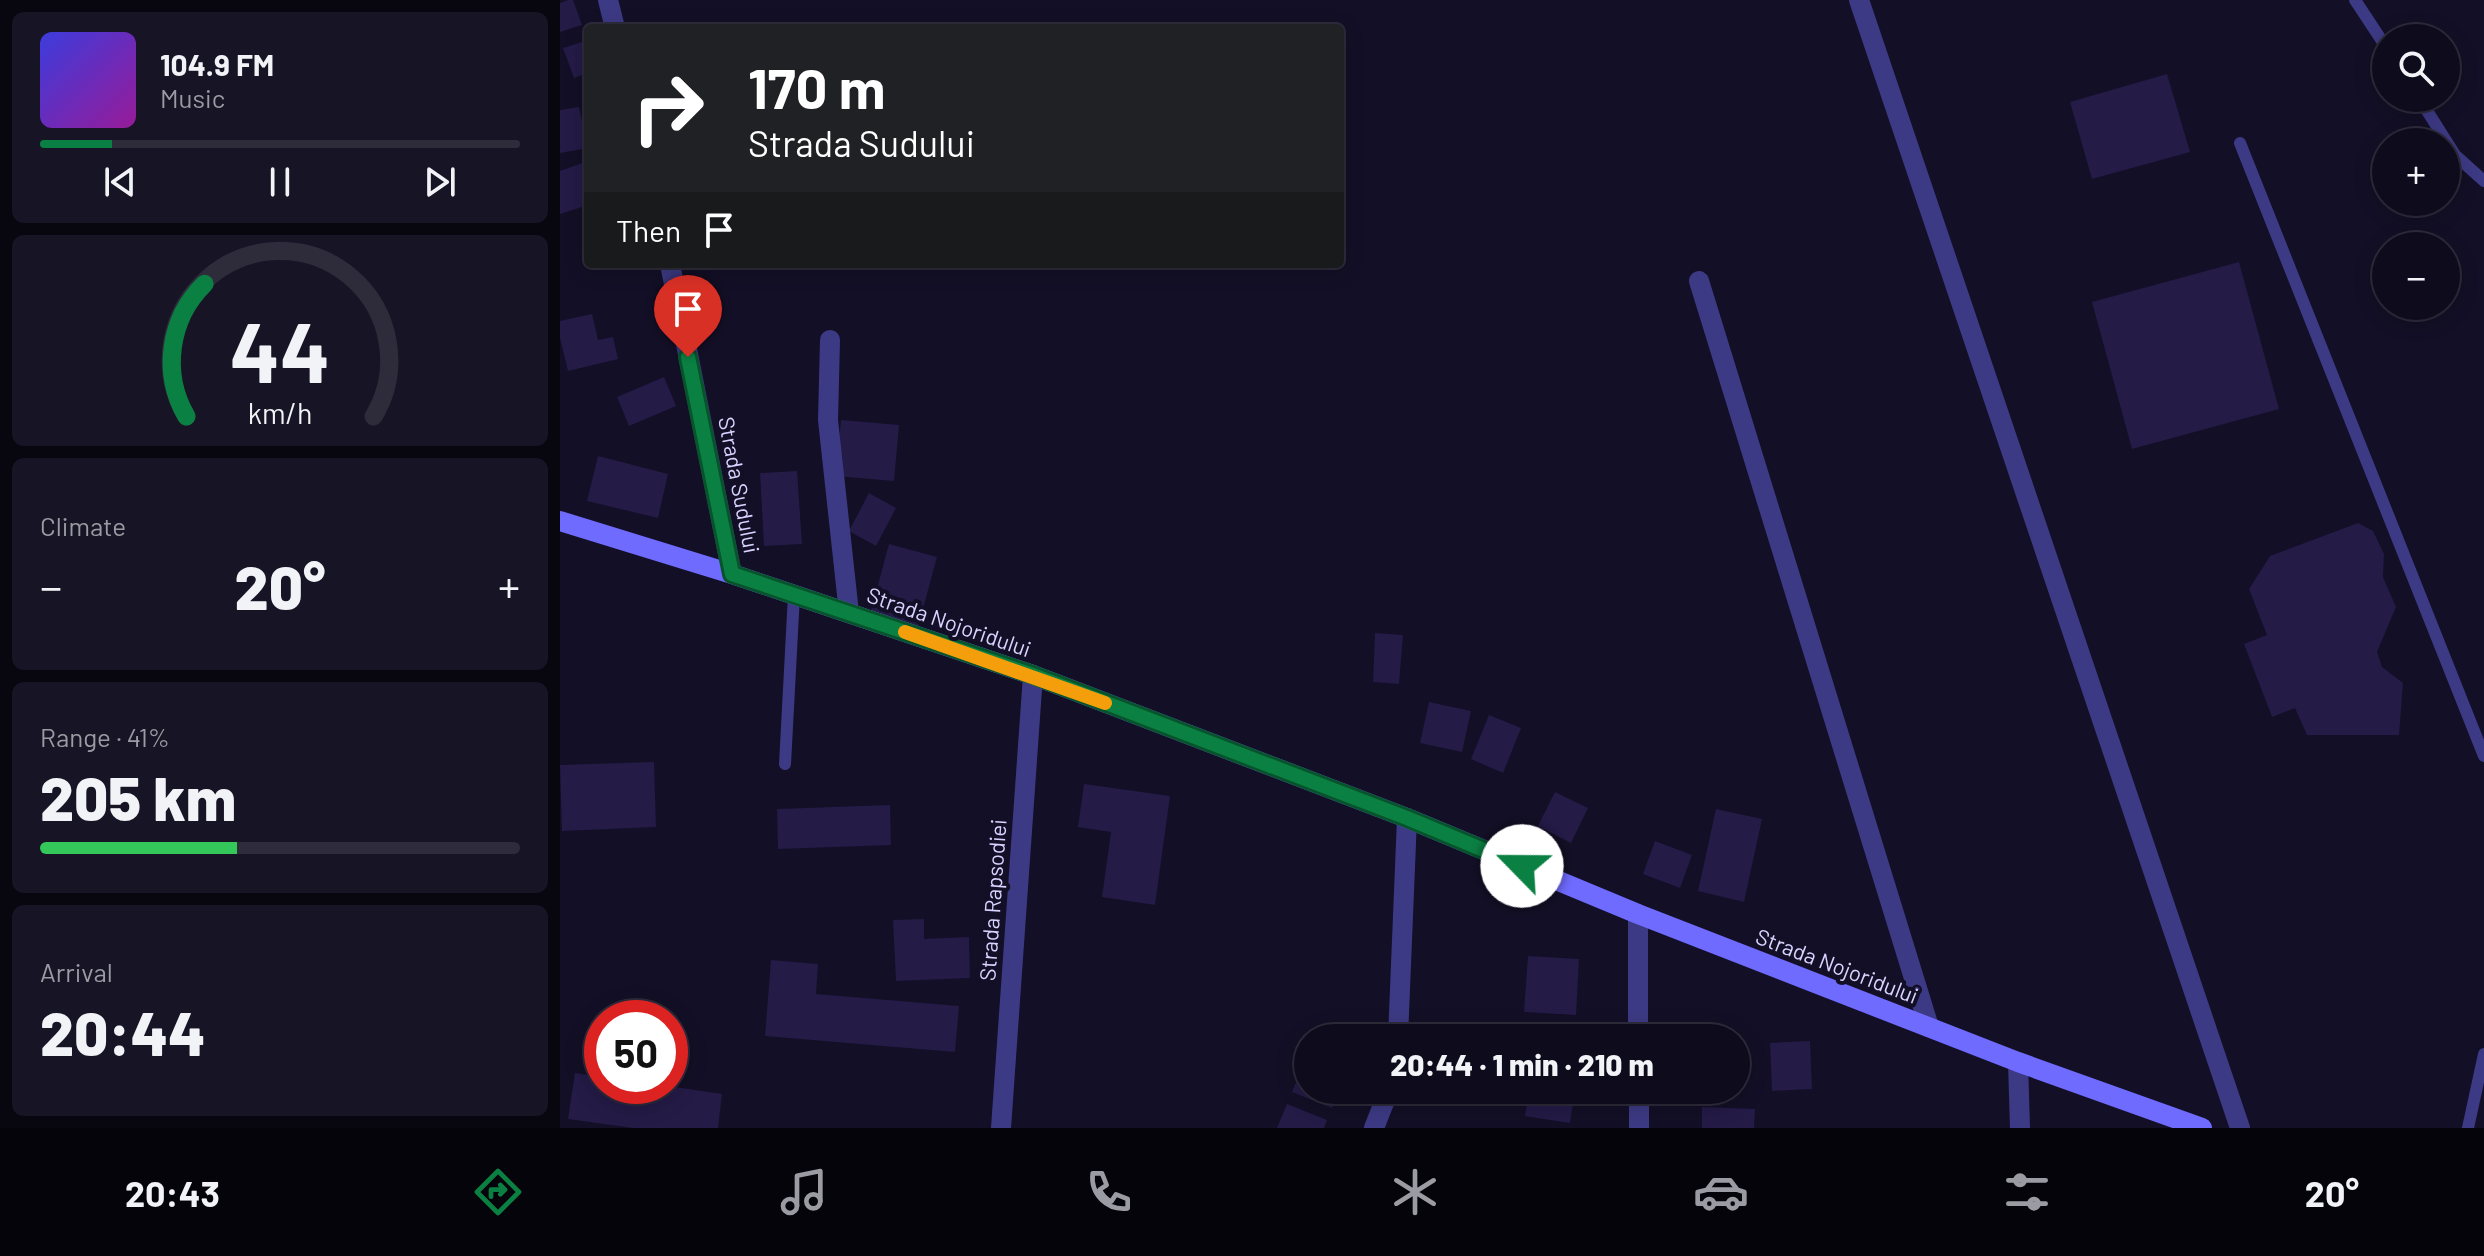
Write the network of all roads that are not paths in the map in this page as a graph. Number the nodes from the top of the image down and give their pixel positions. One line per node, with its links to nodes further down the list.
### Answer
1 (608, 0): 4 (street)
2 (1859, 0): 33 (street)
3 (2355, 0): 5 (lane)
4 (614, 24)
5 (2372, 26)
6 (2428, 112): 8 (lane)
7 (2240, 143): 17 (lane)
8 (2484, 181)
9 (671, 268): 13 (street, Strada Sudului)
10 (1699, 281): 23 (street)
11 (830, 340): 15 (street)
12 (560, 521): 13 (main road, Strada Nojoridului)
13 (732, 574): 14 (main road, Strada Nojoridului)
14 (794, 595): 15 (main road, Strada Nojoridului); 18 (lane)
15 (849, 613): 16 (main road, Strada Nojoridului)
16 (1033, 675): 19 (main road, Strada Nojoridului); 28 (street, Strada Rapsodiei)
17 (2484, 756)
18 (785, 764)
19 (1407, 818): 20 (main road, Strada Nojoridului); 21 (street)
20 (1638, 914): 22 (street); 23 (main road, Strada Nojoridului)
21 (1399, 1024)
22 (1638, 1024)
23 (1929, 1027): 25 (main road, Strada Nojoridului)
24 (2484, 1054): 34 (lane)
25 (2018, 1062): 31 (street); 32 (main road, Strada Nojoridului)
26 (1383, 1104): 29 (street)
27 (1639, 1104): 30 (street)
28 (1001, 1128)
29 (1374, 1128)
30 (1639, 1128)
31 (2020, 1128)
32 (2202, 1128)
33 (2240, 1128)
34 (2468, 1128)

